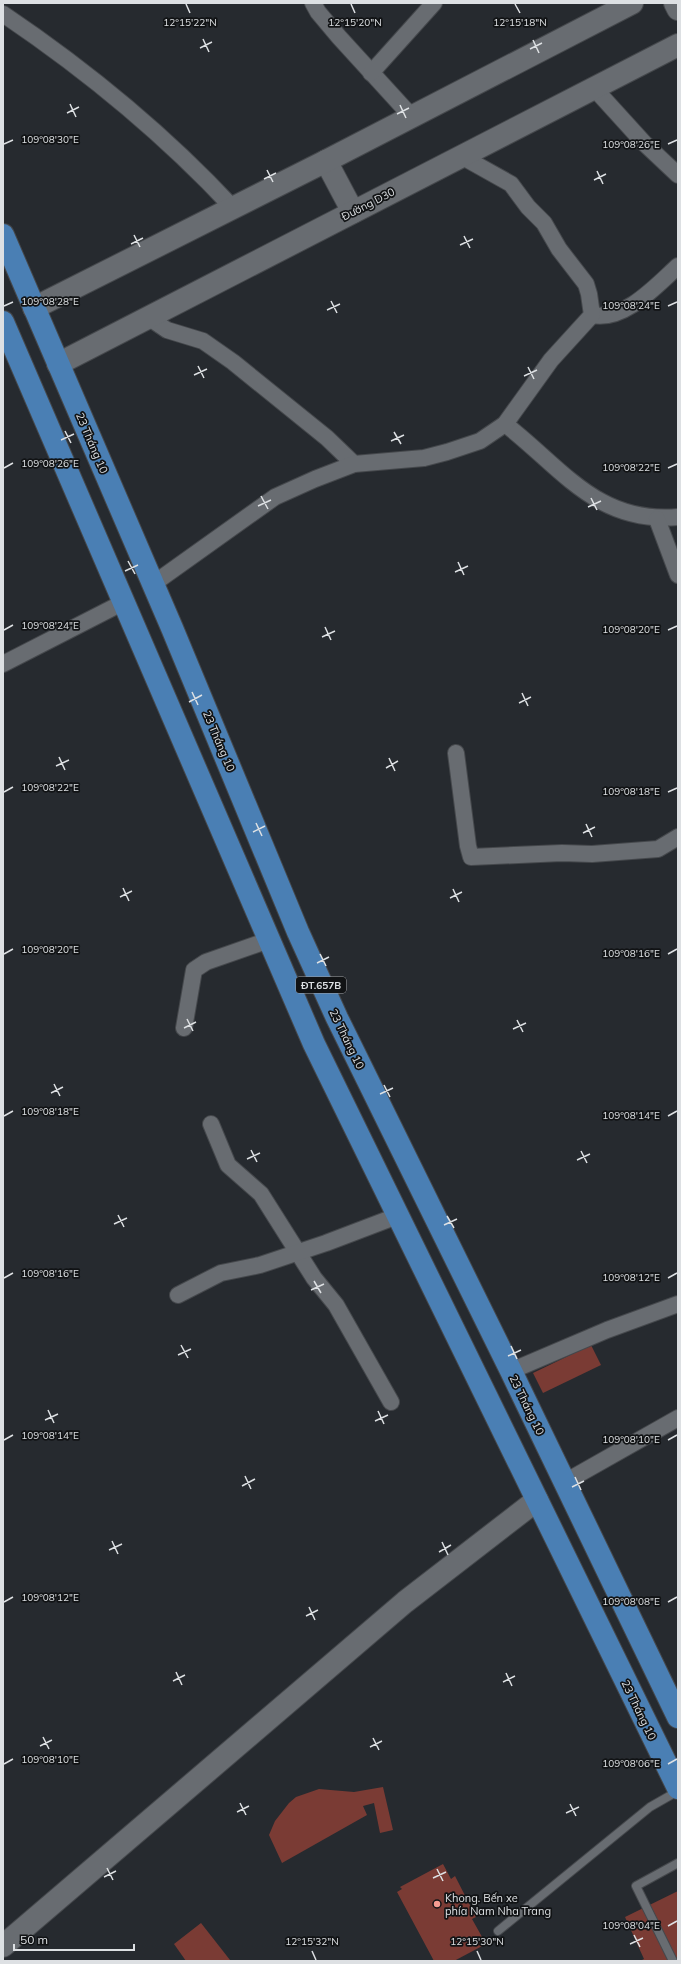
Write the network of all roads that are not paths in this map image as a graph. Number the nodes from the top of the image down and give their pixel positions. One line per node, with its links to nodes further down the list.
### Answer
1 (313, 3): 8 (street)
2 (434, 3): 8 (street)
3 (632, 3): 10 (street)
4 (675, 3): 5 (street)
5 (678, 9)
6 (3, 14): 14 (street)
7 (678, 45): 9 (street, Đường D30)
8 (371, 73): 10 (street)
9 (594, 88): 11 (street, Đường D30); 13 (street)
10 (412, 117): 12 (street)
11 (462, 156): 15 (street, Đường D30); 19 (street)
12 (326, 162): 14 (street); 15 (street)
13 (678, 175)
14 (233, 208): 18 (street)
15 (353, 212): 20 (street, Đường D30)
16 (3, 235): 18 (main road, 23 Tháng 10 / ĐT.657B)
17 (678, 266): 19 (street)
18 (34, 308): 21 (main road); 22 (main road, 23 Tháng 10 / ĐT.657B)
19 (592, 315): 24 (street)
20 (148, 317): 22 (street, Đường D30); 25 (street)
21 (3, 322): 23 (main road, 23 Tháng 10 / ĐT.657B)
22 (58, 364): 23 (main road); 29 (main road, 23 Tháng 10 / ĐT.657B)
23 (28, 379): 30 (main road, 23 Tháng 10 / ĐT.657B)
24 (505, 424): 25 (street); 27 (street)
25 (354, 464): 29 (street)
26 (678, 518): 27 (street)
27 (657, 519): 28 (street)
28 (678, 575)
29 (153, 584): 30 (main road); 41 (main road, 23 Tháng 10 / ĐT.657B)
30 (124, 602): 31 (street); 34 (main road, 23 Tháng 10 / ĐT.657B)
31 (3, 664)
32 (456, 753): 33 (street)
33 (678, 837)
34 (269, 940): 35 (street); 37 (main road, 23 Tháng 10 / ĐT.657B)
35 (184, 1028)
36 (211, 1124): 38 (street)
37 (397, 1216): 38 (street); 45 (main road, 23 Tháng 10 / ĐT.657B)
38 (297, 1253): 39 (street); 42 (street)
39 (178, 1295)
40 (678, 1304): 41 (street)
41 (511, 1371): 44 (main road, 23 Tháng 10 / ĐT.657B)
42 (391, 1402)
43 (678, 1418): 44 (street)
44 (565, 1482): 45 (main road); 46 (main road, 23 Tháng 10 / ĐT.657B)
45 (537, 1500): 47 (main road, 23 Tháng 10 / ĐT.657B); 50 (street)
46 (678, 1717)
47 (678, 1790): 49 (lane)
48 (678, 1862): 51 (lane)
49 (498, 1931)
50 (3, 1946)
51 (673, 1961)

